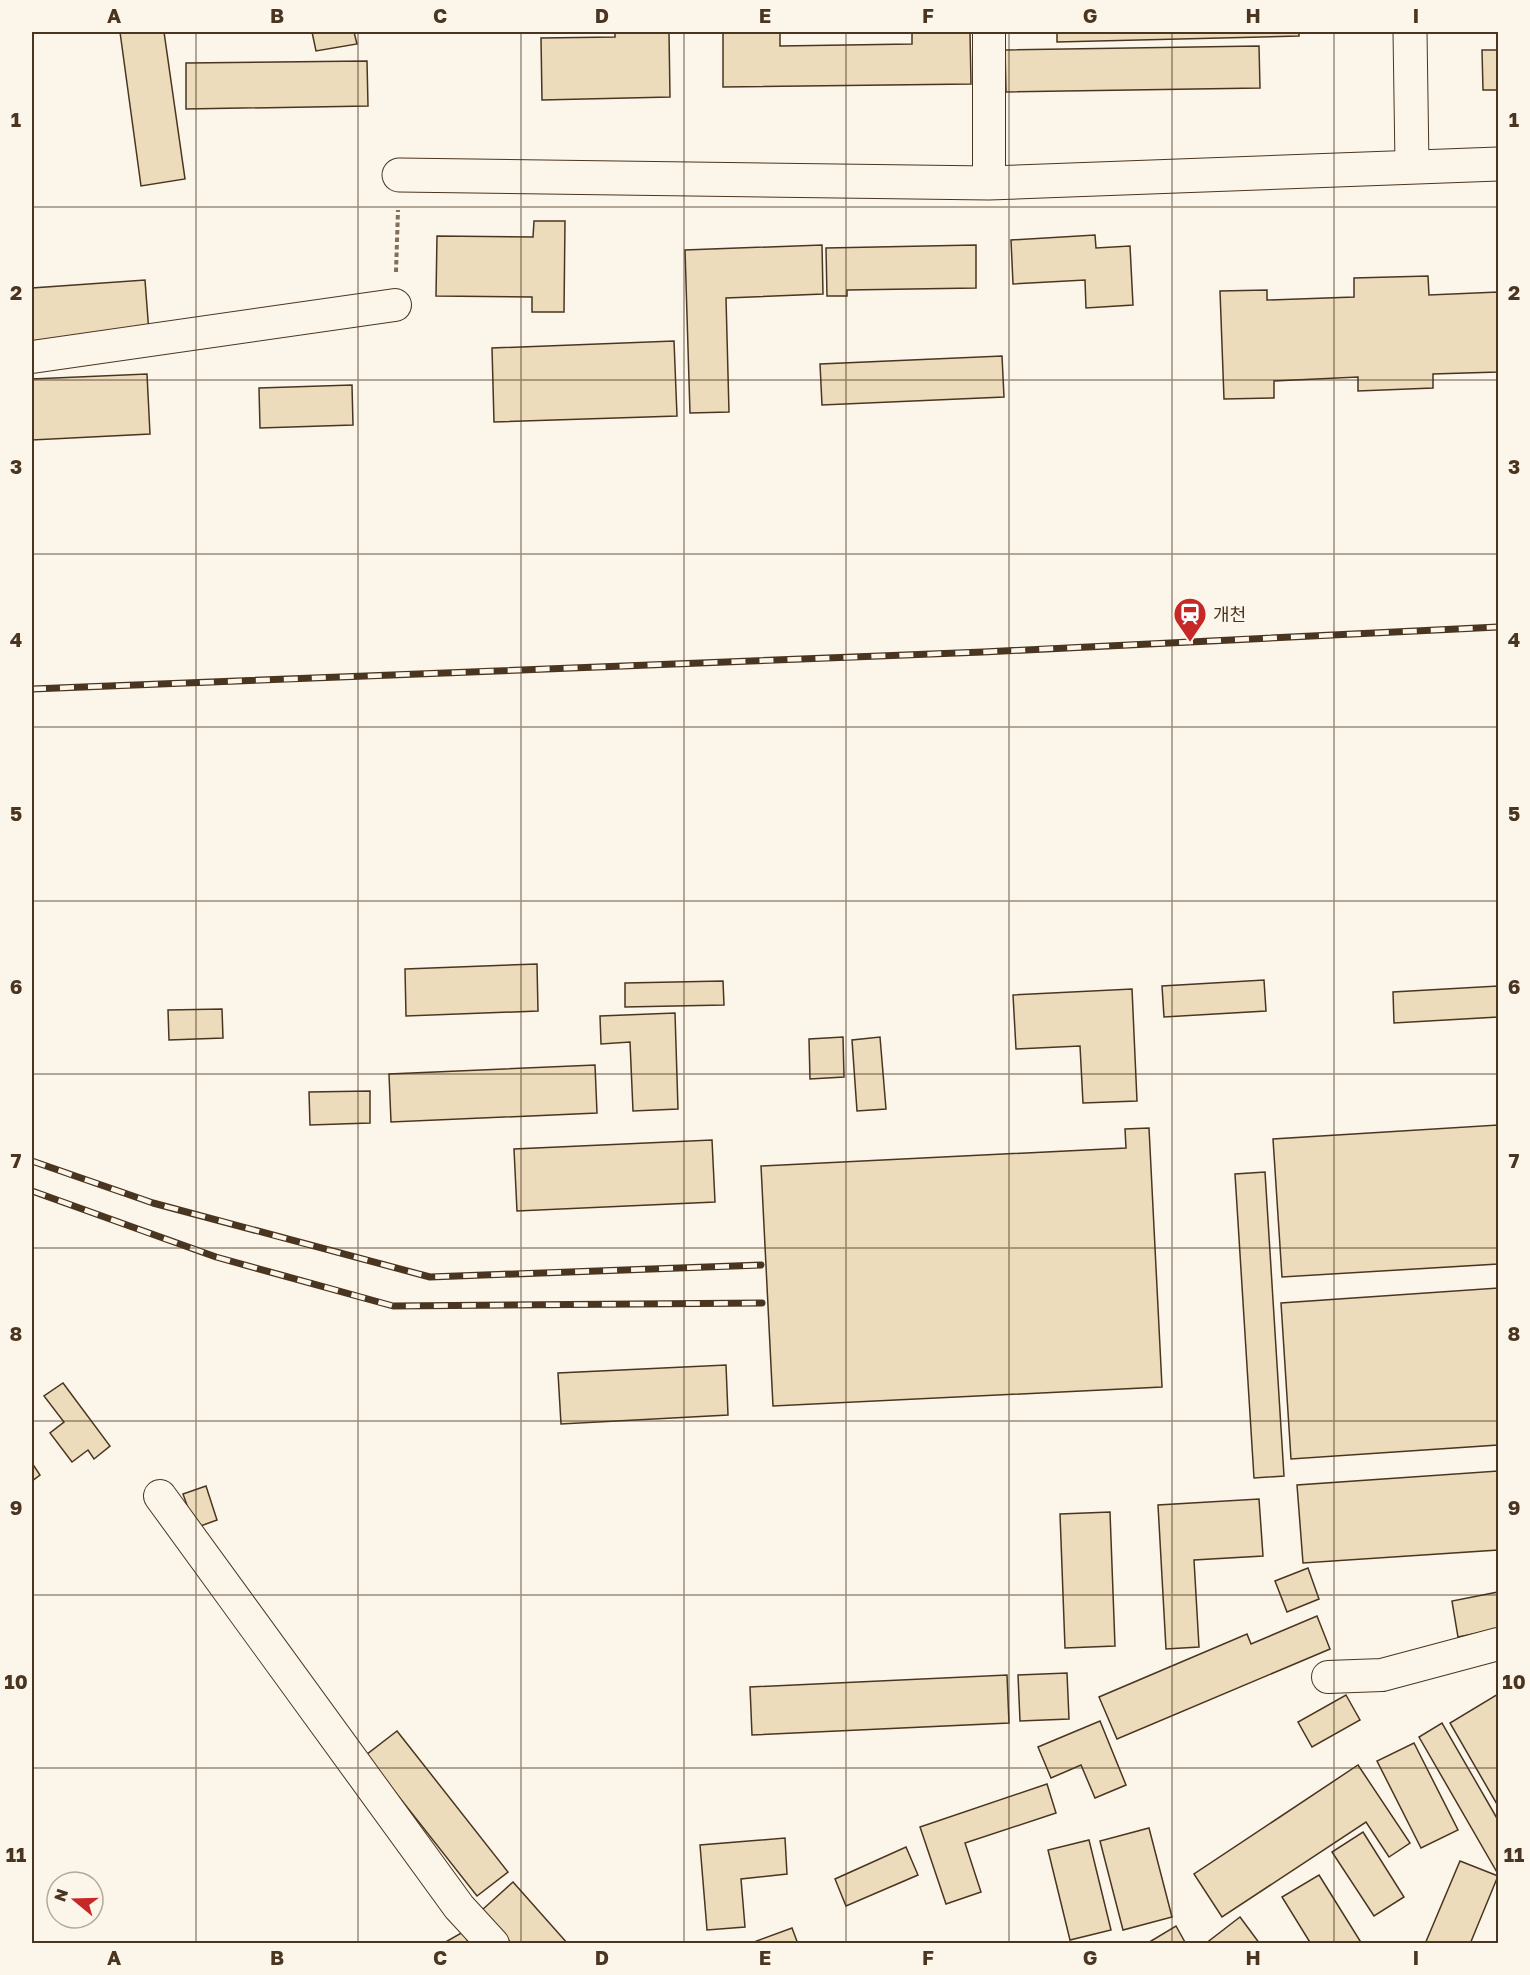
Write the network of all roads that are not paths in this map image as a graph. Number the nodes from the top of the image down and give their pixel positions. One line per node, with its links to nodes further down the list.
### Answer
1 (989, 32): 6 (street)
2 (1410, 32): 4 (main road)
3 (1498, 164): 4 (main road)
4 (1412, 165): 6 (main road)
5 (399, 176): 6 (main road)
6 (989, 183)
7 (395, 305): 8 (street)
8 (32, 357)
9 (160, 1496): 12 (street)
10 (1498, 1644): 11 (street)
11 (1328, 1677)
12 (493, 1944)

